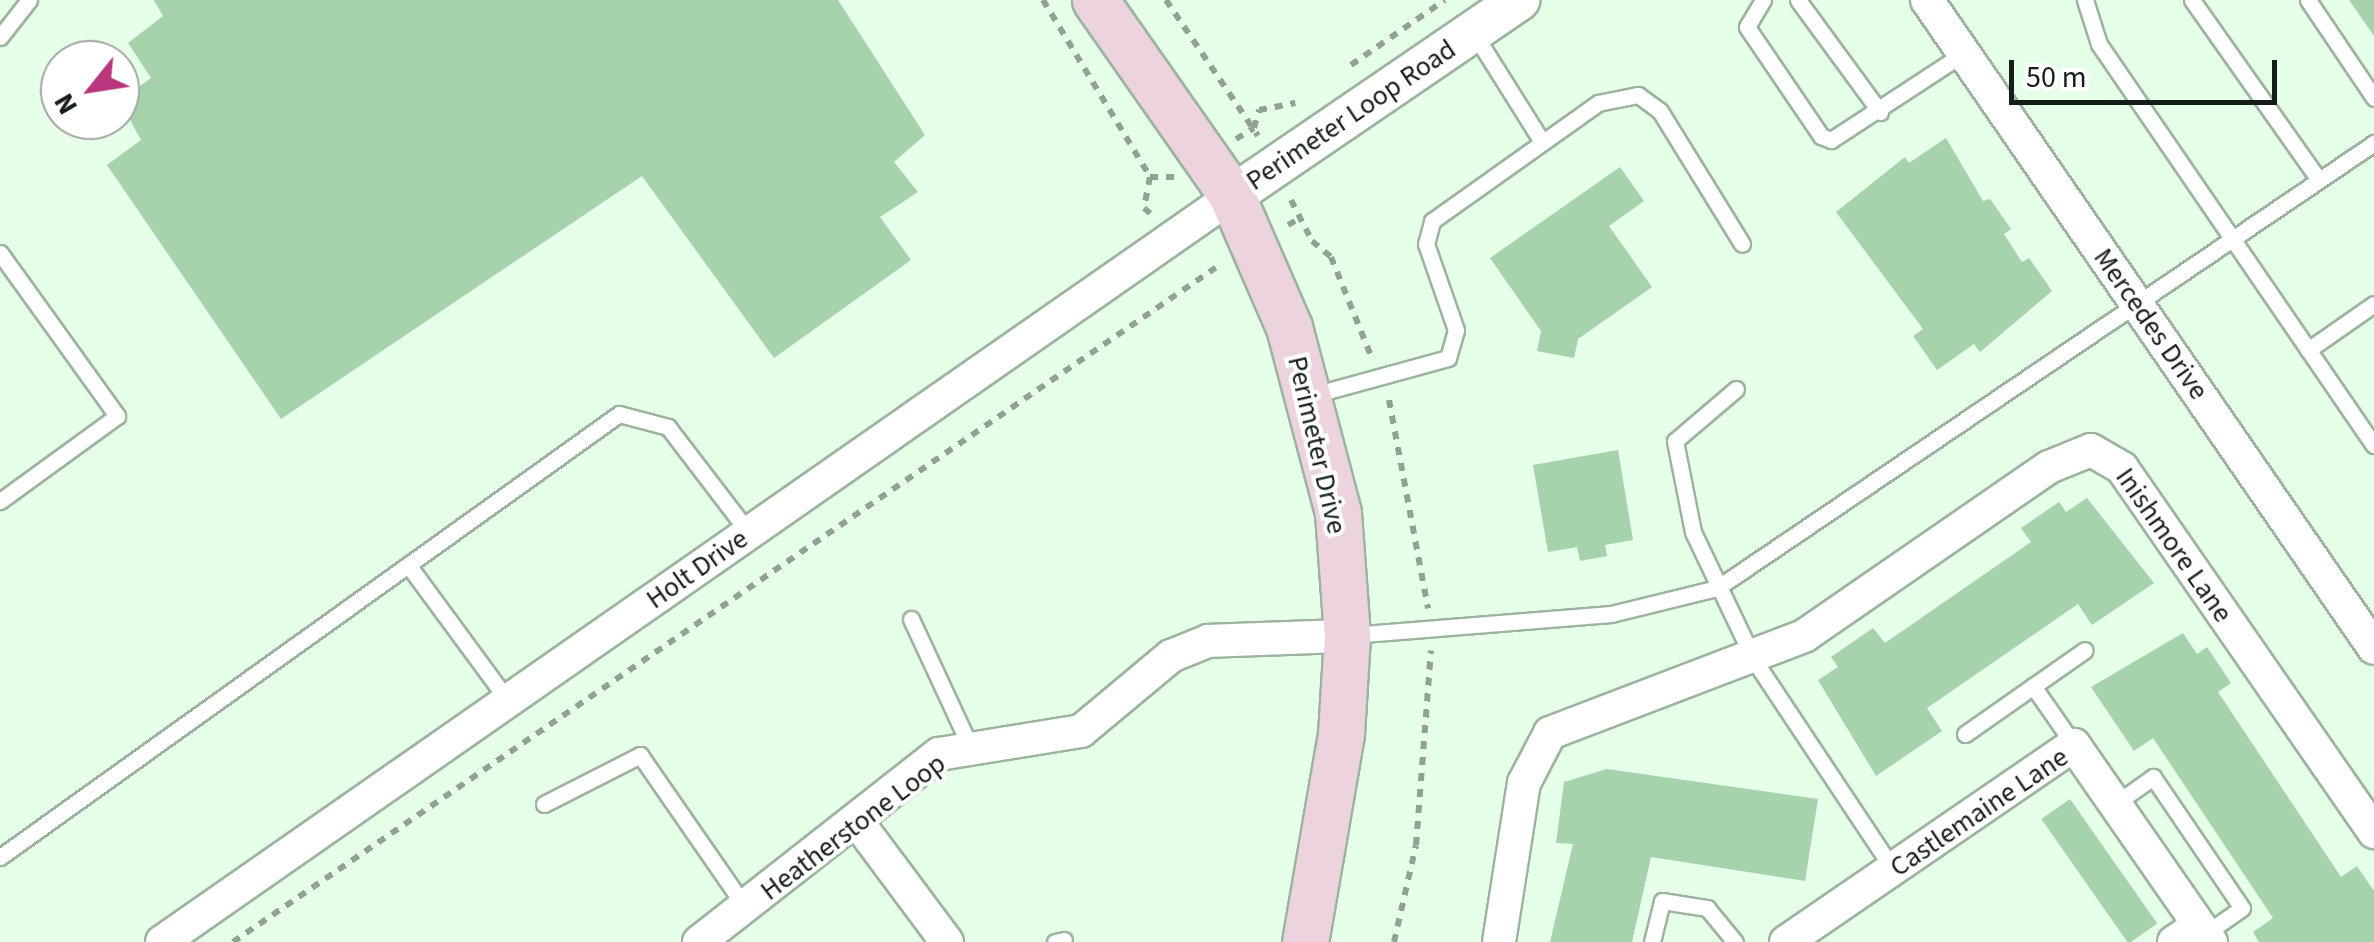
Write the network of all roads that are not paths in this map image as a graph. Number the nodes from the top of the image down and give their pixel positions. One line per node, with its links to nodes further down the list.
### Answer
1 (28, 0): 11 (lane)
2 (1095, 0): 18 (main road, Perimeter Drive)
3 (1519, 0): 10 (street, Perimeter Loop Road)
4 (1763, 0): 14 (lane)
5 (1798, 0): 14 (lane)
6 (1927, 0): 12 (street, Mercedes Drive)
7 (2085, 0): 19 (lane)
8 (2192, 0): 17 (lane)
9 (2308, 0): 13 (lane)
10 (1473, 31): 15 (lane); 18 (street, Perimeter Loop Road)
11 (0, 37)
12 (1964, 53): 14 (lane); 22 (street, Mercedes Drive)
13 (2374, 98)
14 (1880, 112)
15 (1542, 142): 20 (lane); 26 (lane)
16 (2374, 143): 17 (lane)
17 (2319, 180): 19 (lane)
18 (1232, 196): 26 (main road, Perimeter Drive); 29 (street, Holt Drive)
19 (2232, 238): 22 (lane); 24 (lane)
20 (1742, 244)
21 (0, 253): 28 (lane)
22 (2136, 302): 31 (lane); 34 (street, Mercedes Drive)
23 (2374, 304): 24 (lane)
24 (2308, 350): 27 (lane)
25 (1736, 389): 31 (lane)
26 (1309, 396): 33 (main road, Perimeter Drive)
27 (2374, 444)
28 (0, 501)
29 (748, 534): 30 (lane); 38 (street, Holt Drive)
30 (409, 566): 38 (lane); 46 (lane)
31 (1718, 588): 33 (lane); 36 (lane)
32 (911, 619): 41 (lane)
33 (1346, 636): 41 (street, Heatherstone Loop); 53 (main road, Perimeter Drive)
34 (2374, 648)
35 (2085, 650): 37 (lane)
36 (1754, 660): 45 (street, Inishmore Lane); 47 (lane); 54 (street)
37 (2033, 686): 39 (lane); 40 (lane)
38 (508, 701): 50 (street, Holt Drive)
39 (1964, 734)
40 (2074, 745): 43 (street, Castlemaine Lane); 47 (street, Castlemaine Lane)
41 (970, 746): 44 (street, Heatherstone Loop)
42 (544, 804): 48 (lane)
43 (2116, 804): 49 (street, Castlemaine Lane); 49 (lane)
44 (860, 824): 48 (street, Heatherstone Loop); 52 (street)
45 (2374, 832)
46 (0, 857)
47 (1893, 869): 57 (street, Castlemaine Lane)
48 (746, 908): 51 (street, Heatherstone Loop)
49 (2197, 936)
50 (162, 942)
51 (699, 942)
52 (947, 942)
53 (1305, 942)
54 (1499, 942)
55 (1652, 942): 56 (lane)
56 (1734, 942)
57 (1786, 942)

